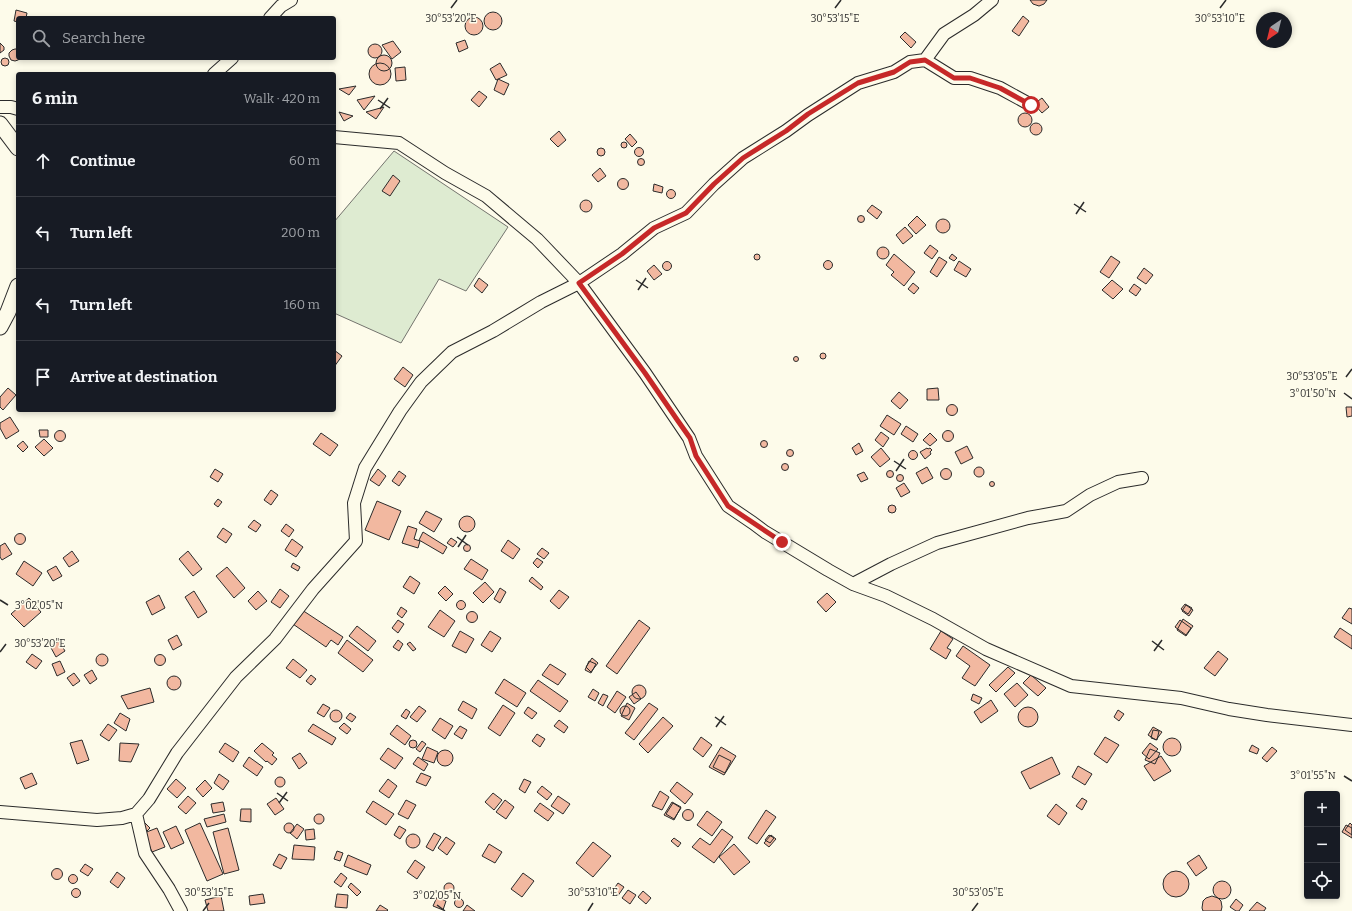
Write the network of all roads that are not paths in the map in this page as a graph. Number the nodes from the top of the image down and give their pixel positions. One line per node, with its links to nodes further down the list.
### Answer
1 (291, 0): 3 (street)
2 (992, 0): 5 (street)
3 (272, 16)
4 (230, 60): 6 (street)
5 (925, 60): 7 (street); 13 (street)
6 (216, 72)
7 (1031, 105)
8 (0, 107): 9 (street)
9 (16, 108)
10 (0, 124): 12 (street)
11 (336, 137): 13 (street)
12 (16, 145)
13 (579, 283): 17 (street); 20 (street)
14 (16, 291): 15 (street)
15 (0, 327)
16 (1142, 478): 17 (street)
17 (853, 584): 18 (street)
18 (1352, 725)
19 (0, 812): 20 (street)
20 (136, 814): 21 (street)
21 (181, 911)

